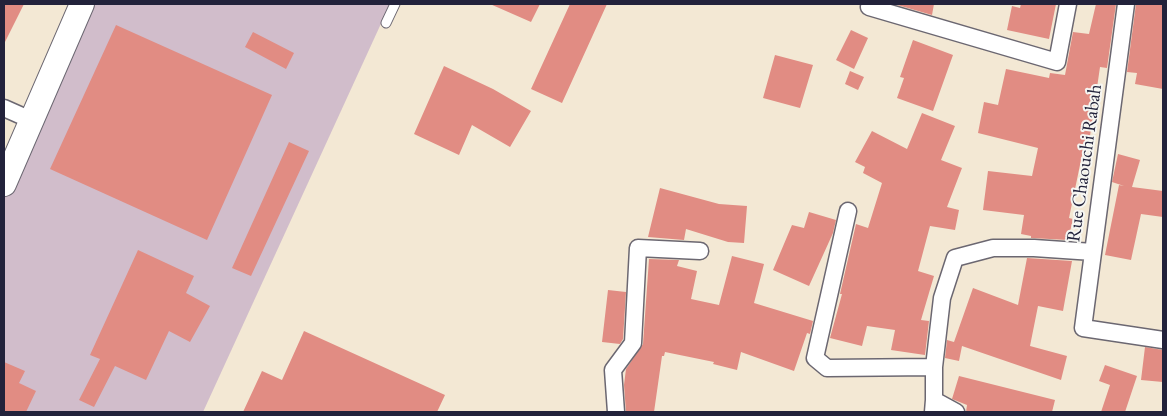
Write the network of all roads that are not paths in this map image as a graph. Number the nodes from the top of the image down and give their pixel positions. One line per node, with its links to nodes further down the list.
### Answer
1 (82, 4): 8 (main road)
2 (395, 4): 6 (lane)
3 (1068, 4): 5 (street)
4 (1126, 4): 13 (street, Rue Chaouchi Rabah)
5 (869, 7)
6 (386, 23)
7 (4, 108): 8 (street)
8 (31, 120): 9 (main road)
9 (9, 157): 10 (main road)
10 (4, 184)
11 (848, 211): 15 (street)
12 (700, 251): 17 (street)
13 (1093, 252): 14 (street, Rue Chaouchi Rabah); 15 (street)
14 (1163, 340)
15 (934, 367): 16 (street)
16 (934, 406): 18 (street)
17 (616, 412)
18 (956, 412)

